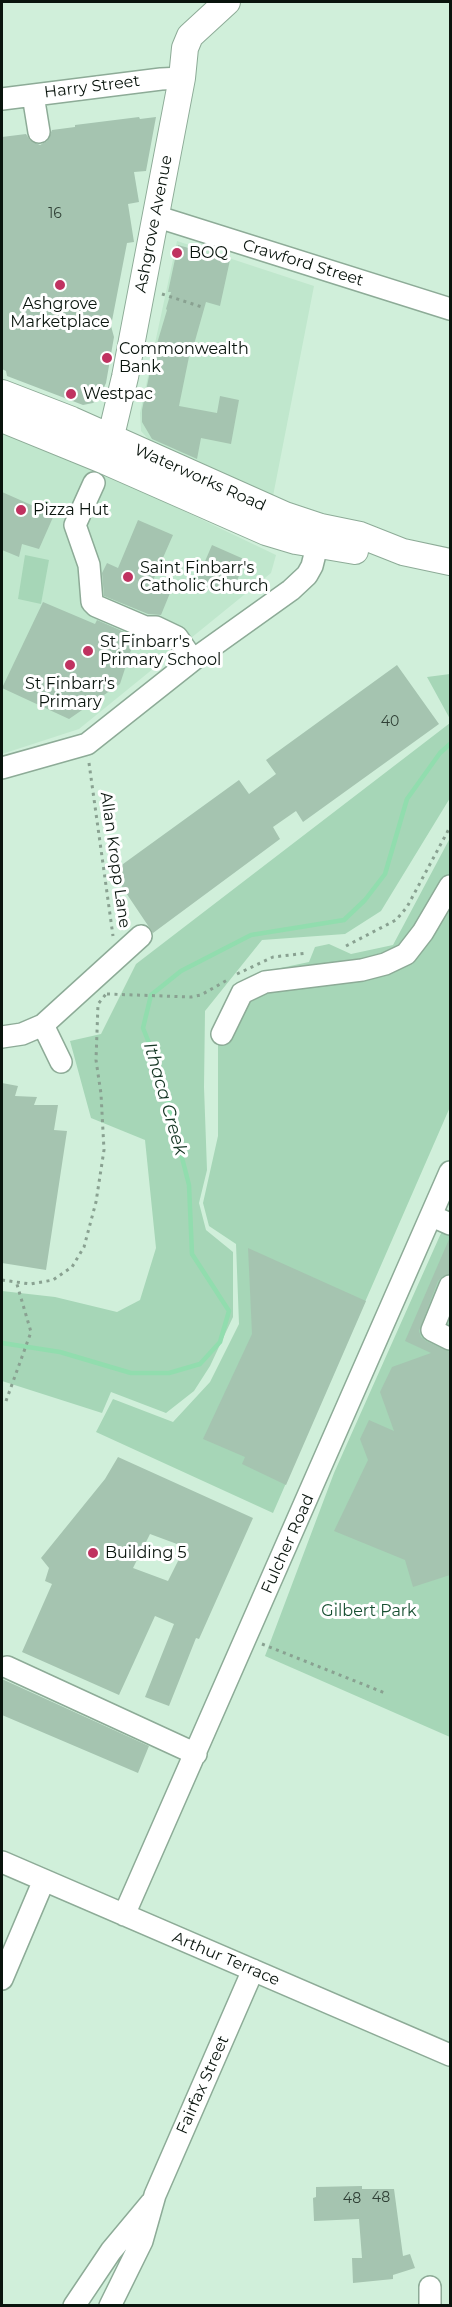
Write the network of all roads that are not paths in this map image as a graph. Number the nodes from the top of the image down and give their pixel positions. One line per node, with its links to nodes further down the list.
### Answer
1 (226, 2): 2 (main road, Ashgrove Avenue)
2 (183, 78): 3 (street, Harry Street); 6 (main road, Ashgrove Avenue)
3 (33, 95): 4 (street, Harry Street); 5 (street)
4 (2, 99)
5 (39, 132)
6 (155, 216): 7 (street, Crawford Street); 10 (main road, Ashgrove Avenue)
7 (450, 309)
8 (2, 393): 10 (main road, Waterworks Road)
9 (2, 418): 10 (main road, Waterworks Road)
10 (104, 461): 11 (main road, Waterworks Road); 13 (street)
11 (320, 536): 12 (main road, Waterworks Road); 13 (street)
12 (450, 562)
13 (193, 660): 14 (street)
14 (2, 768)
15 (450, 886): 18 (street)
16 (141, 936): 17 (street)
17 (43, 1025): 19 (street); 20 (street)
18 (222, 1034)
19 (2, 1037)
20 (61, 1062)
21 (450, 1172): 22 (street, Fulcher Road)
22 (441, 1220): 26 (street, Fulcher Road)
23 (450, 1286): 24 (street)
24 (450, 1339)
25 (7, 1666): 26 (street)
26 (196, 1754): 29 (street, Fulcher Road)
27 (2, 1862): 28 (street, Arthur Terrace)
28 (44, 1881): 29 (street, Arthur Terrace); 31 (street)
29 (124, 1915): 30 (street, Arthur Terrace)
30 (253, 1970): 32 (street, Arthur Terrace); 33 (street, Fairfax Street)
31 (2, 1979)
32 (450, 2055)
33 (153, 2200): 34 (street, Fairfax Street); 35 (street, Fairfax Street)
34 (74, 2306)
35 (110, 2306)

